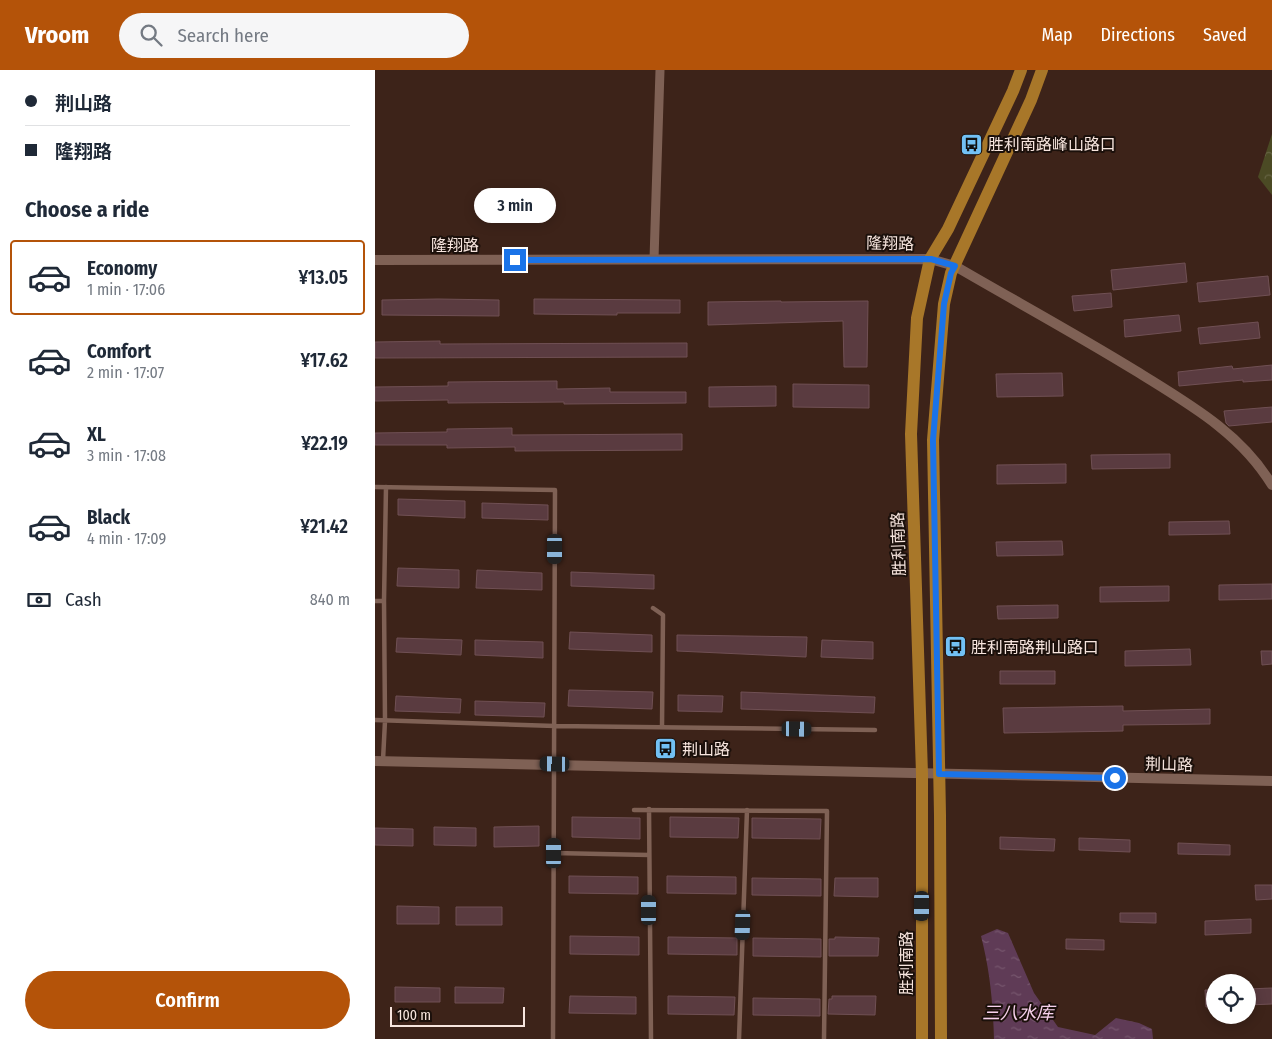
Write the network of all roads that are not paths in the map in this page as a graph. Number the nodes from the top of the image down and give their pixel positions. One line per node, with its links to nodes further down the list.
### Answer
1 (660, 70): 4 (street)
2 (1021, 70): 5 (main road, 胜利南路)
3 (1042, 70): 7 (main road)
4 (654, 259): 5 (street, 隆翔路); 6 (street, 隆翔路)
5 (931, 259): 7 (street, 隆翔路); 21 (main road, 胜利南路)
6 (375, 260)
7 (955, 266): 8 (street, 隆翔路); 22 (main road)
8 (1272, 485)
9 (375, 486): 10 (lane)
10 (387, 487): 12 (lane); 16 (lane)
11 (375, 601): 12 (lane)
12 (383, 601): 15 (lane)
13 (653, 608): 17 (lane)
14 (375, 720): 15 (lane)
15 (385, 721): 16 (lane); 19 (lane)
16 (555, 726): 17 (lane); 20 (lane)
17 (662, 727): 18 (lane)
18 (875, 730)
19 (379, 761): 20 (street, 荆山路)
20 (555, 764): 21 (street, 荆山路); 27 (lane)
21 (921, 774): 22 (street, 荆山路); 33 (main road, 胜利南路)
22 (939, 774): 23 (street, 荆山路); 34 (main road)
23 (1272, 781)
24 (649, 809): 25 (lane); 26 (lane); 28 (lane)
25 (634, 810)
26 (747, 810): 31 (lane); 32 (lane)
27 (554, 853): 28 (lane); 29 (lane)
28 (649, 855): 30 (lane)
29 (553, 1039)
30 (651, 1039)
31 (739, 1039)
32 (824, 1039)
33 (922, 1039)
34 (941, 1039)

